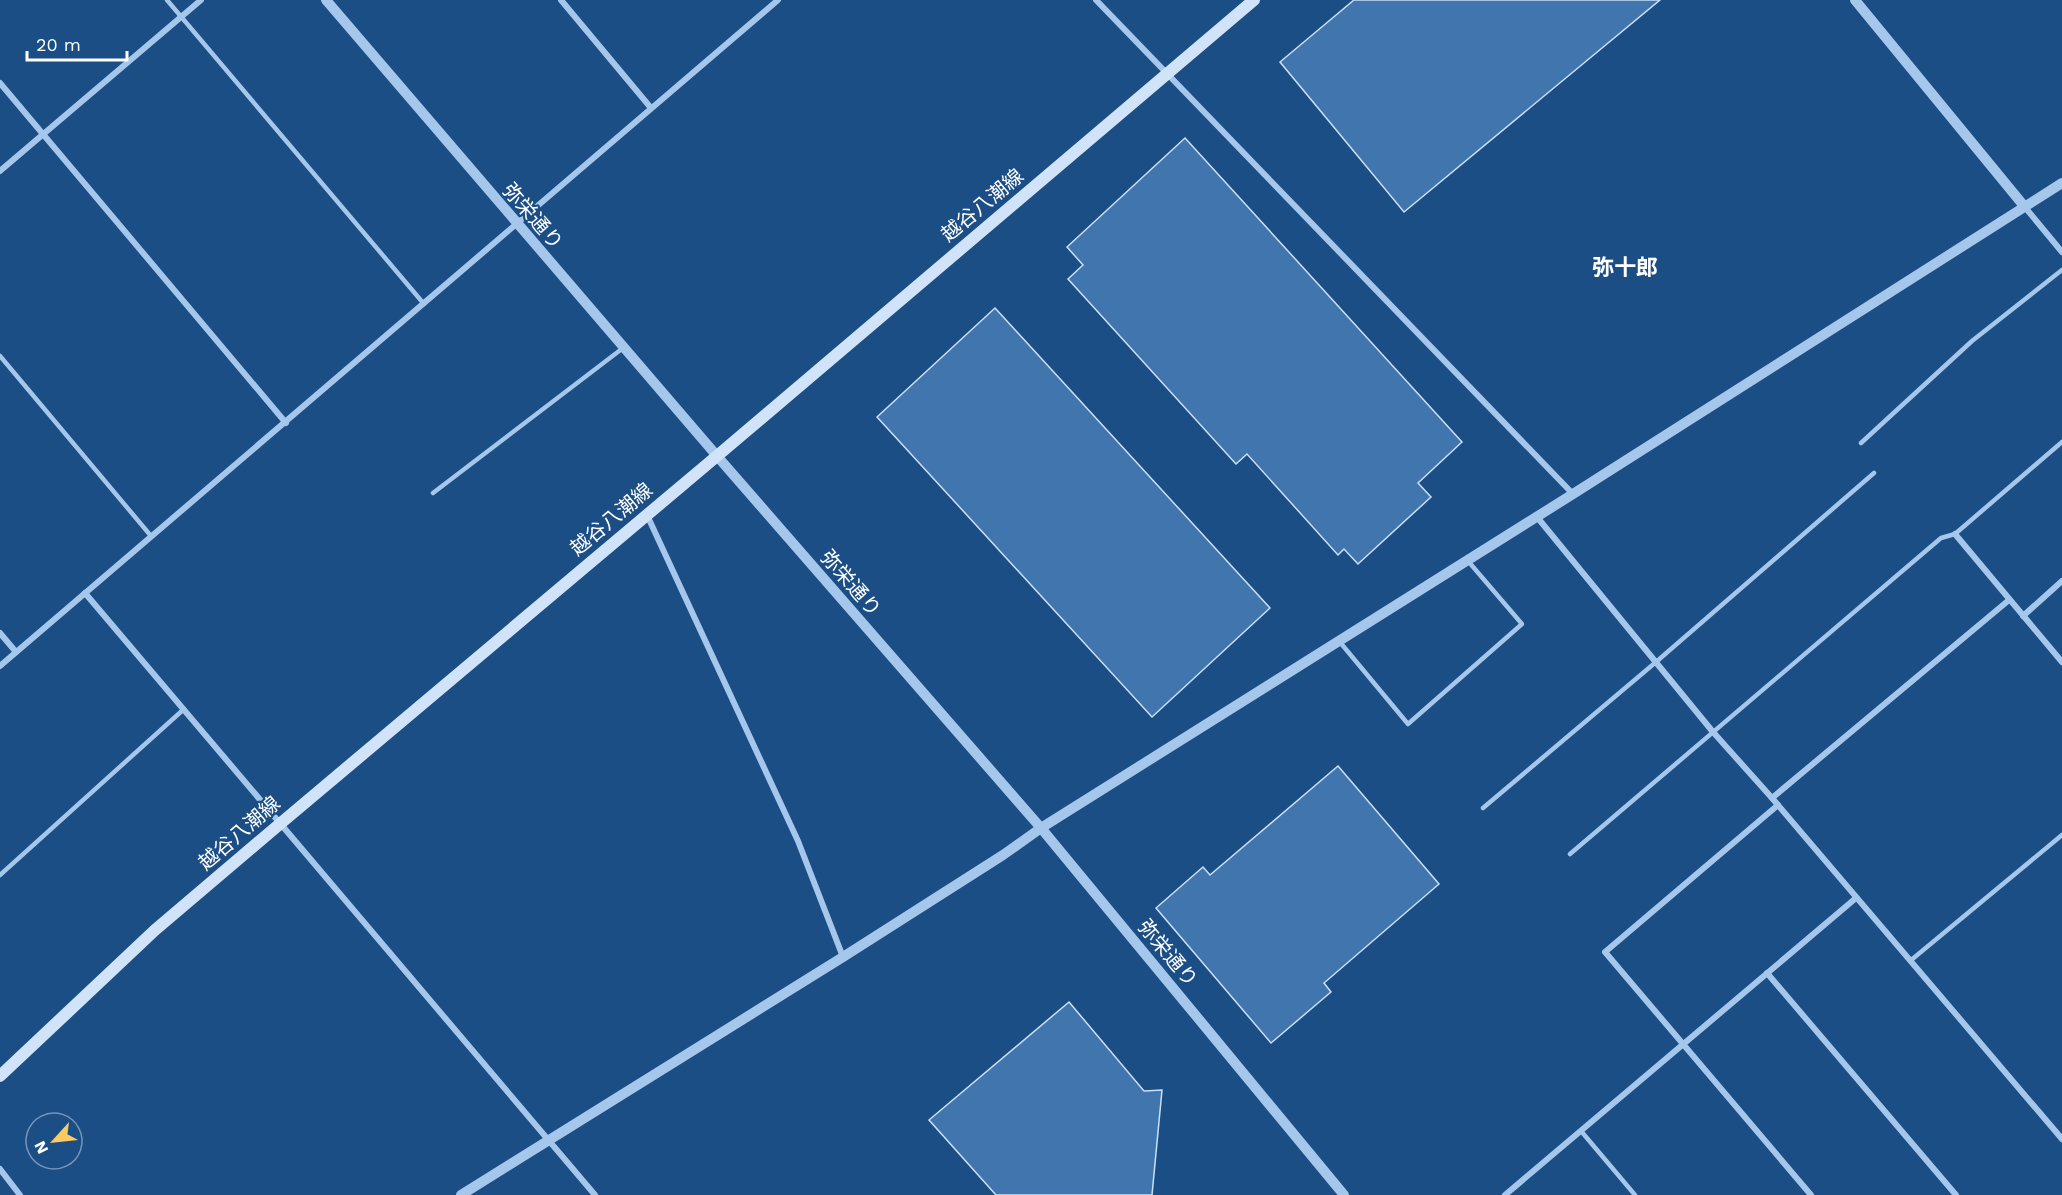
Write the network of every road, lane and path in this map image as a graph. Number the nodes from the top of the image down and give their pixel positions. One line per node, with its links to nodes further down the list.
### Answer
1 (167, 0): 9 (lane)
2 (201, 0): 9 (street)
3 (326, 0): 17 (street, 弥栄通り)
4 (561, 0): 12 (street)
5 (777, 0): 12 (street)
6 (1096, 0): 10 (street)
7 (1254, 0): 10 (main road, 越谷八潮線)
8 (1855, 0): 16 (street)
9 (181, 17): 13 (street); 20 (lane)
10 (1167, 74): 26 (main road, 越谷八潮線); 29 (street)
11 (0, 83): 13 (street)
12 (651, 108): 17 (street)
13 (44, 134): 14 (street); 23 (street)
14 (0, 171)
15 (2062, 183): 16 (street)
16 (2024, 206): 18 (street); 29 (street)
17 (516, 225): 20 (street); 21 (street, 弥栄通り)
18 (2062, 252)
19 (2062, 270): 25 (lane)
20 (424, 303): 23 (street)
21 (623, 348): 26 (street, 弥栄通り); 28 (lane)
22 (0, 356): 33 (lane)
23 (286, 423): 33 (street)
24 (2062, 442): 32 (lane)
25 (1861, 443)
26 (717, 456): 30 (main road, 越谷八潮線); 51 (street, 弥栄通り)
27 (1874, 473): 42 (lane)
28 (433, 493)
29 (1573, 494): 31 (street)
30 (647, 514): 50 (main road, 越谷八潮線); 56 (street)
31 (1537, 517): 34 (street); 42 (street)
32 (1955, 534): 37 (street); 46 (lane)
33 (151, 536): 36 (street)
34 (1468, 560): 40 (street); 40 (lane)
35 (2062, 581): 38 (street)
36 (85, 593): 41 (street); 45 (street)
37 (2009, 600): 38 (street); 47 (street)
38 (2023, 616): 43 (street)
39 (0, 633): 41 (street)
40 (1339, 641): 51 (street)
41 (16, 652): 44 (street)
42 (1656, 662): 46 (street); 49 (lane)
43 (2062, 662)
44 (0, 666)
45 (184, 709): 50 (street); 54 (lane)
46 (1713, 732): 47 (street); 53 (lane)
47 (1772, 798): 48 (street)
48 (1778, 806): 55 (street); 59 (street)
49 (1483, 808)
50 (280, 823): 60 (main road, 越谷八潮線); 63 (street)
51 (1041, 828): 56 (street); 68 (street, 弥栄通り)
52 (2062, 835): 57 (lane)
53 (1570, 854)
54 (0, 875)
55 (1856, 898): 57 (street); 58 (street)
56 (843, 957): 63 (street)
57 (1910, 961): 62 (street)
58 (1767, 973): 59 (street); 72 (street)
59 (1683, 1044): 61 (street); 71 (street)
60 (0, 1076)
61 (1581, 1131): 69 (street); 70 (lane)
62 (2062, 1139)
63 (547, 1141): 66 (street); 67 (street)
64 (0, 1169): 65 (street)
65 (20, 1195)
66 (461, 1195)
67 (595, 1195)
68 (1344, 1195)
69 (1505, 1195)
70 (1635, 1195)
71 (1811, 1195)
72 (1956, 1195)

